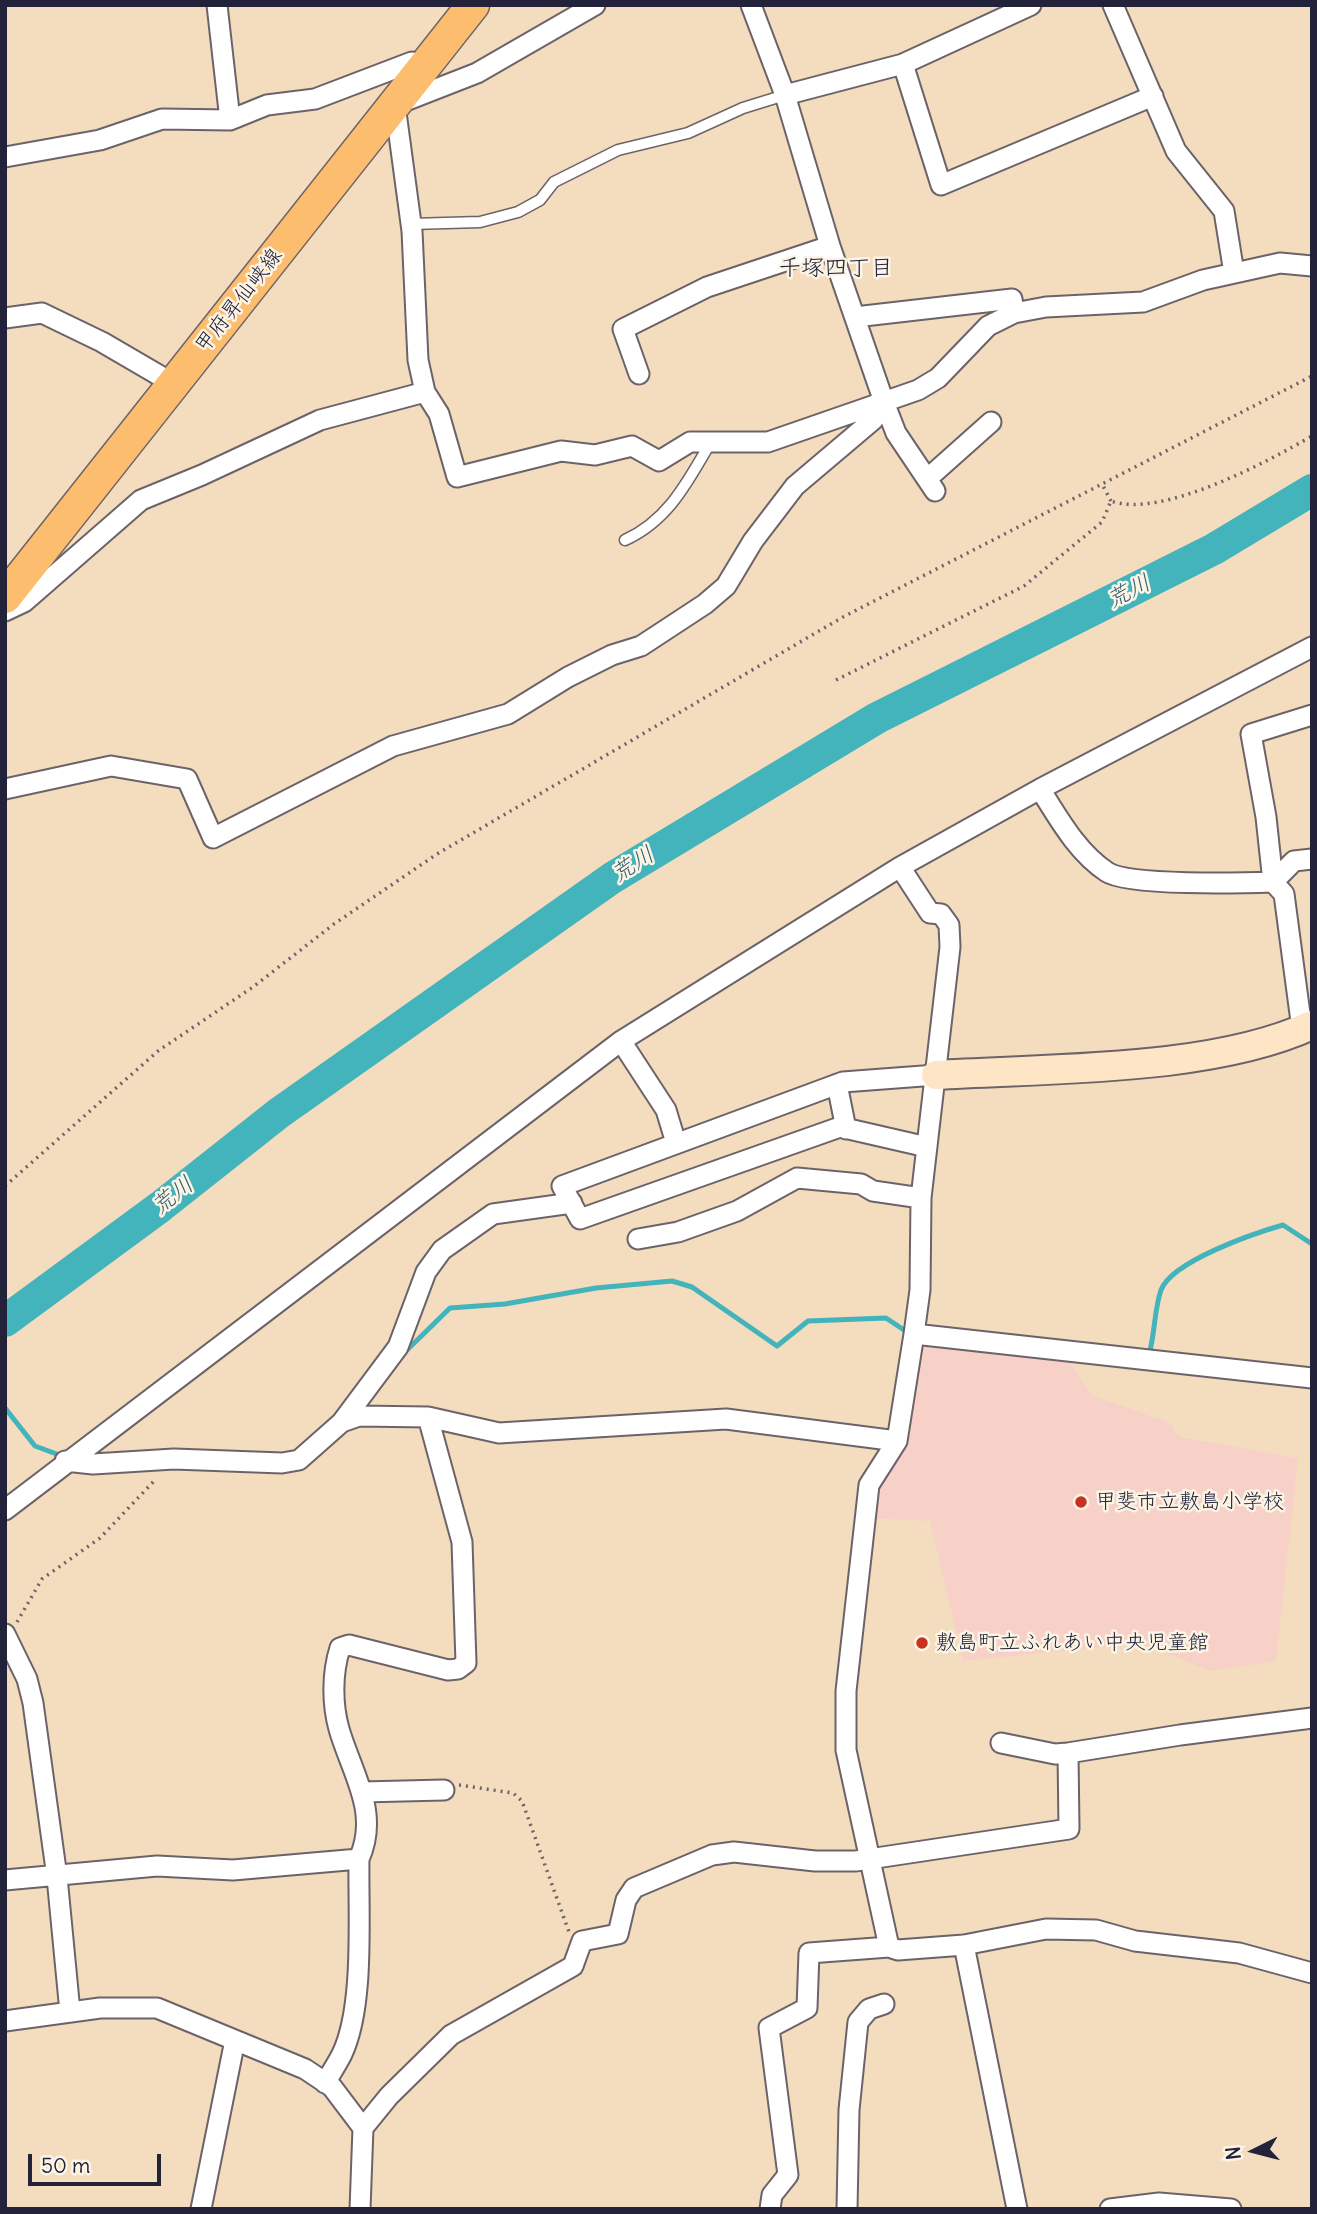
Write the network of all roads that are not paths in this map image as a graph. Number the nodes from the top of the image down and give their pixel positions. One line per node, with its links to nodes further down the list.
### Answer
1 (217, 5): 12 (street)
2 (473, 5): 8 (main road, 甲府昇仙峡線)
3 (595, 5): 11 (street)
4 (751, 5): 9 (street)
5 (1031, 5): 7 (street)
6 (1113, 5): 10 (street)
7 (903, 64): 9 (street); 10 (street)
8 (424, 68): 11 (main road, 甲府昇仙峡線); 12 (street)
9 (785, 95): 14 (lane); 15 (street)
10 (1153, 96): 17 (street)
11 (395, 104): 14 (street); 22 (main road, 甲府昇仙峡線)
12 (230, 120): 13 (street)
13 (5, 157)
14 (411, 224): 23 (street)
15 (830, 246): 20 (street); 21 (street)
16 (1312, 266): 17 (street)
17 (1234, 273): 18 (street)
18 (1014, 313): 20 (street); 24 (street)
19 (5, 317): 22 (street)
20 (855, 317): 24 (street)
21 (639, 374)
22 (174, 384): 28 (main road, 甲府昇仙峡線)
23 (425, 391): 26 (street); 29 (street)
24 (884, 402): 25 (street); 26 (street); 32 (street)
25 (991, 422)
26 (712, 440): 27 (lane)
27 (625, 540)
28 (5, 597)
29 (5, 611)
30 (1312, 647): 33 (street)
31 (1312, 715): 36 (street)
32 (5, 789)
33 (1040, 789): 35 (street); 36 (street)
34 (1312, 859): 36 (street)
35 (900, 867): 38 (street); 39 (street)
36 (1273, 882): 37 (street)
37 (1307, 1027): 39 (street)
38 (621, 1041): 42 (street); 52 (street)
39 (936, 1075): 40 (street); 43 (street)
40 (837, 1084): 41 (street); 42 (street)
41 (846, 1129): 43 (street); 45 (street)
42 (676, 1143): 45 (street)
43 (927, 1147): 44 (street)
44 (921, 1198): 46 (street); 47 (street)
45 (572, 1203): 50 (street)
46 (638, 1239)
47 (914, 1334): 48 (street); 51 (street)
48 (1312, 1378)
49 (428, 1417): 50 (street); 51 (street); 59 (street)
50 (342, 1422): 52 (street)
51 (897, 1441): 61 (street)
52 (65, 1461): 53 (street)
53 (5, 1510)
54 (7, 1637): 62 (street)
55 (1312, 1718): 57 (street)
56 (1001, 1742): 57 (street)
57 (1068, 1753): 61 (street)
58 (444, 1790): 59 (street)
59 (362, 1792): 60 (street)
60 (359, 1859): 62 (street); 71 (street)
61 (871, 1859): 65 (street); 72 (street)
62 (57, 1877): 63 (street); 68 (street)
63 (5, 1880)
64 (964, 1945): 65 (street); 66 (street); 78 (street)
65 (889, 1947): 76 (street)
66 (1312, 1973)
67 (884, 2004): 77 (street)
68 (70, 2012): 69 (street); 70 (street)
69 (5, 2021)
70 (235, 2040): 71 (street); 74 (street)
71 (325, 2083): 72 (street)
72 (363, 2128): 75 (street)
73 (1177, 2207): 79 (street); 80 (street)
74 (201, 2209)
75 (360, 2209)
76 (770, 2209)
77 (847, 2209)
78 (1017, 2209)
79 (1110, 2209)
80 (1231, 2209)

